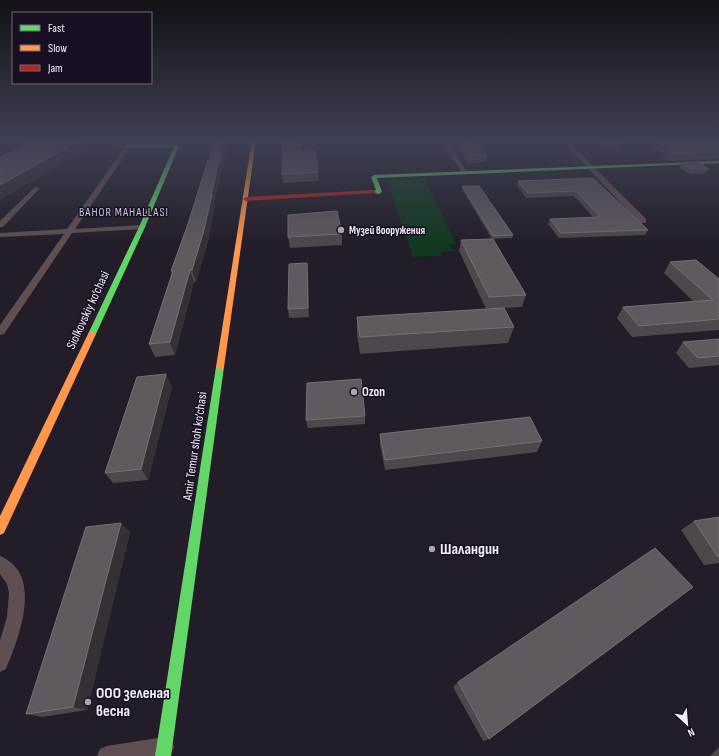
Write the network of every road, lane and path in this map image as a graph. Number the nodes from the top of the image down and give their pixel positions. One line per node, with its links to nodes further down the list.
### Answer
1 (108, 175): 11 (street)
2 (164, 175): 10 (street, Siolkovskiy ko‘chasi)
3 (249, 175): 7 (street, Amir Temur shoh ko‘chasi)
4 (413, 175): 7 (street)
5 (598, 175): 8 (street)
6 (36, 188): 9 (street)
7 (246, 199): 17 (street, Amir Temur shoh ko‘chasi)
8 (643, 221)
9 (0, 225)
10 (142, 227): 11 (street); 14 (street, Siolkovskiy ko‘chasi)
11 (70, 232): 12 (street); 13 (street)
12 (0, 236)
13 (0, 332)
14 (0, 529)
15 (0, 564): 16 (street)
16 (0, 663)
17 (163, 751): 18 (street)
18 (107, 756)

